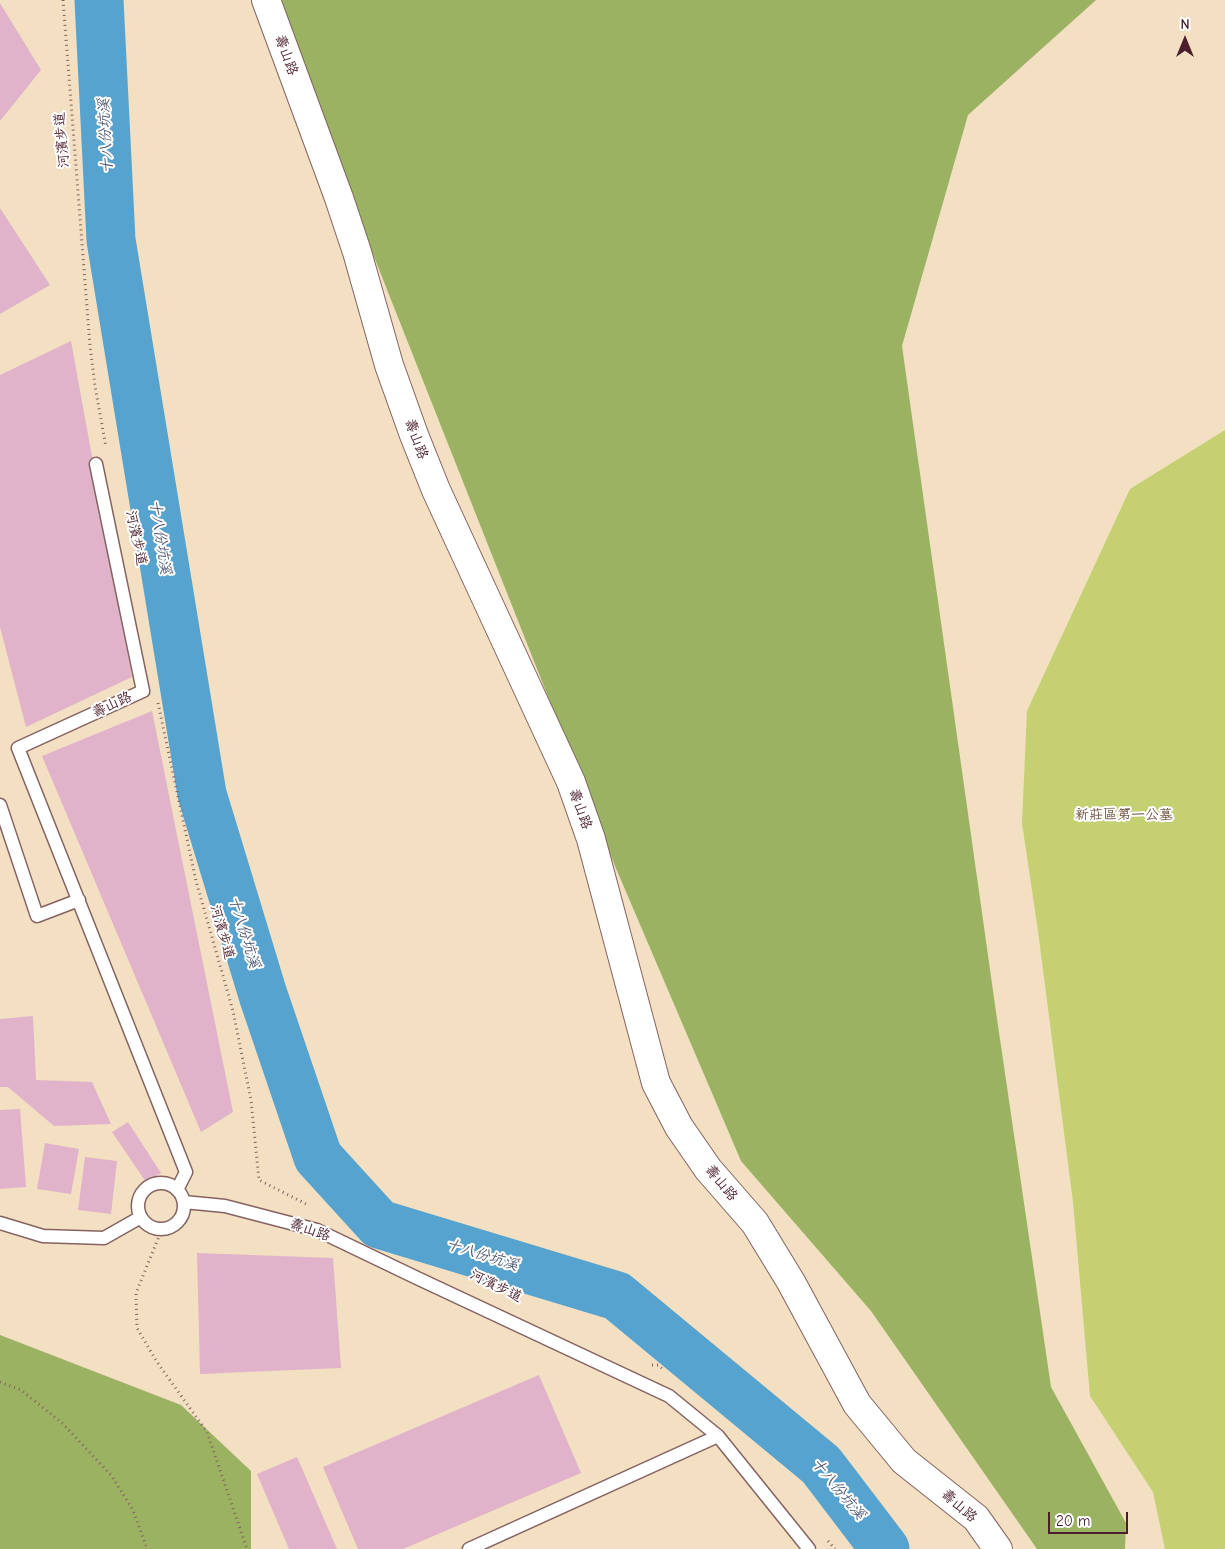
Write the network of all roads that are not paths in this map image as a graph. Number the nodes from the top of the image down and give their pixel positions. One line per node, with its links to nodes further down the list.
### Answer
1 (266, 0): 12 (street, 壽山路)
2 (96, 464): 4 (lane, 壽山路)
3 (0, 805): 4 (lane)
4 (79, 900): 5 (lane, 壽山路)
5 (177, 1190): 6 (lane); 7 (lane)
6 (184, 1202): 7 (lane); 9 (lane, 壽山路)
7 (141, 1217): 8 (lane)
8 (0, 1223)
9 (718, 1436): 10 (lane); 11 (lane, 壽山路)
10 (469, 1549)
11 (809, 1549)
12 (998, 1549)

